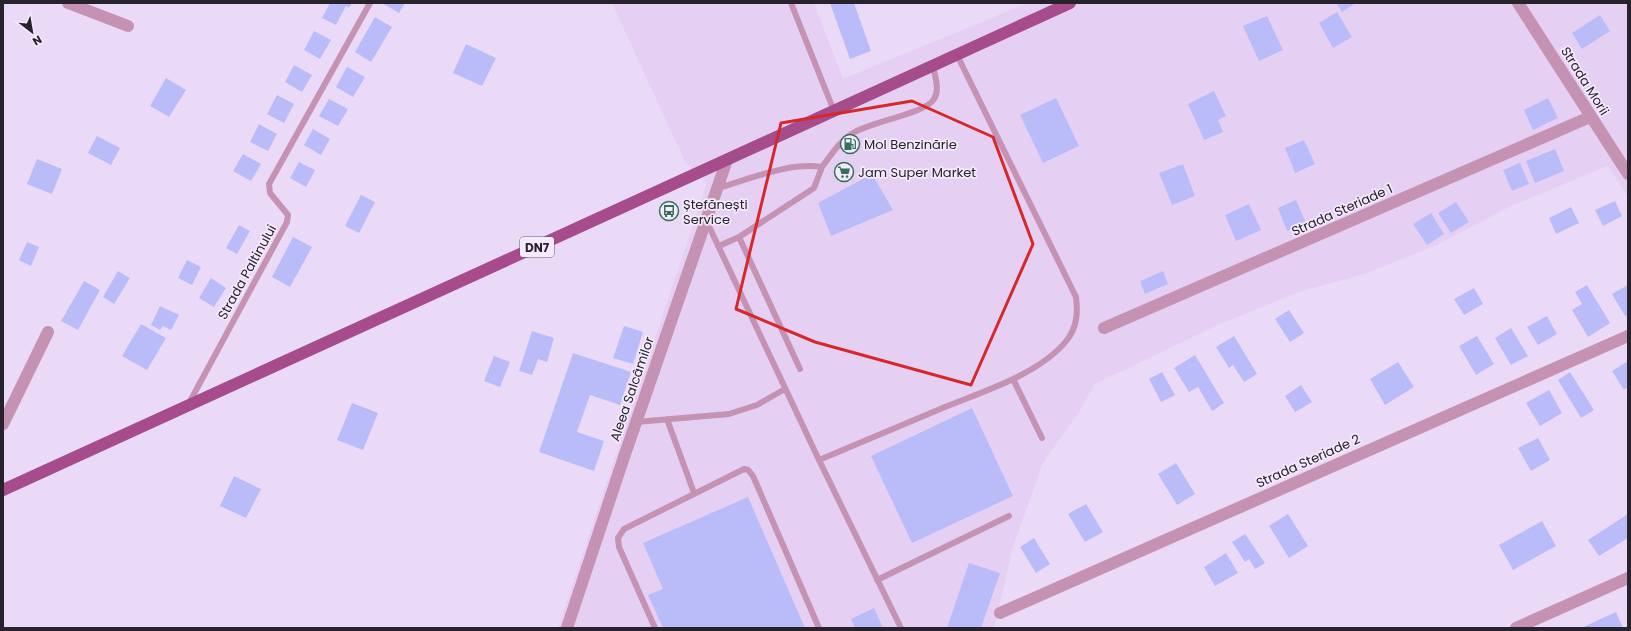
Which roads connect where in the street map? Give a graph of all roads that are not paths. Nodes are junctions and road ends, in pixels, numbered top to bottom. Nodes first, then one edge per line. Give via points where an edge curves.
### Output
1 (68, 3) edge
2 (370, 3) edge
3 (791, 3) edge
4 (1070, 3) edge
5 (1518, 3) edge
6 (128, 26) dead end
7 (957, 55) junction
8 (933, 66) junction
9 (834, 112) junction
10 (1590, 117) junction
11 (727, 160) junction
12 (822, 167) junction
13 (1628, 174) edge
14 (717, 188) junction
15 (706, 219) junction
16 (738, 237) junction
17 (718, 246) junction
18 (1104, 328) dead end
19 (48, 332) dead end
20 (1628, 336) edge
21 (800, 369) dead end
22 (1013, 379) junction
23 (785, 389) junction
24 (186, 407) junction
25 (667, 419) junction
26 (636, 422) junction
27 (3, 424) edge
28 (1042, 438) dead end
29 (819, 460) junction
30 (3, 490) edge
31 (694, 493) junction
32 (1009, 516) dead end
33 (1628, 578) edge
34 (877, 580) junction
35 (1000, 613) dead end
36 (567, 628) edge
37 (655, 628) edge
38 (819, 628) edge
39 (901, 628) edge
40 (1516, 628) edge

1 - 6 street
2 - 24 lane, Strada Paltinului via 269,184 270,193 288,215 287,222
3 - 9 lane
4 - 7 main road, DN7
5 - 10 street, Strada Morii
7 - 8 main road, DN7
7 - 22 lane via 1076,297 1078,312 1075,326 1067,340 1046,360
8 - 9 main road, DN7
8 - 12 lane via 937,89 934,100 921,110 853,133 836,148
9 - 11 main road, DN7
10 - 13 street, Strada Morii
10 - 18 street, Strada Steriade 1
11 - 14 street, Aleea Salcâmilor
11 - 24 main road, DN7
12 - 14 lane via 807,165 790,168
12 - 16 lane via 814,188
14 - 15 street, Aleea Salcâmilor
15 - 17 lane
15 - 26 street, Aleea Salcâmilor
16 - 17 lane
16 - 21 lane
17 - 23 lane
19 - 27 street
20 - 35 street, Strada Steriade 2
22 - 28 lane
22 - 29 lane
23 - 25 lane via 757,406 729,414
23 - 29 lane
24 - 30 main road, DN7
25 - 26 lane
25 - 31 lane
26 - 36 street, Aleea Salcâmilor
29 - 34 lane
31 - 37 lane via 624,529 618,538 619,547
31 - 38 lane via 744,468 748,470 753,476
32 - 34 lane
33 - 40 street
34 - 39 lane

